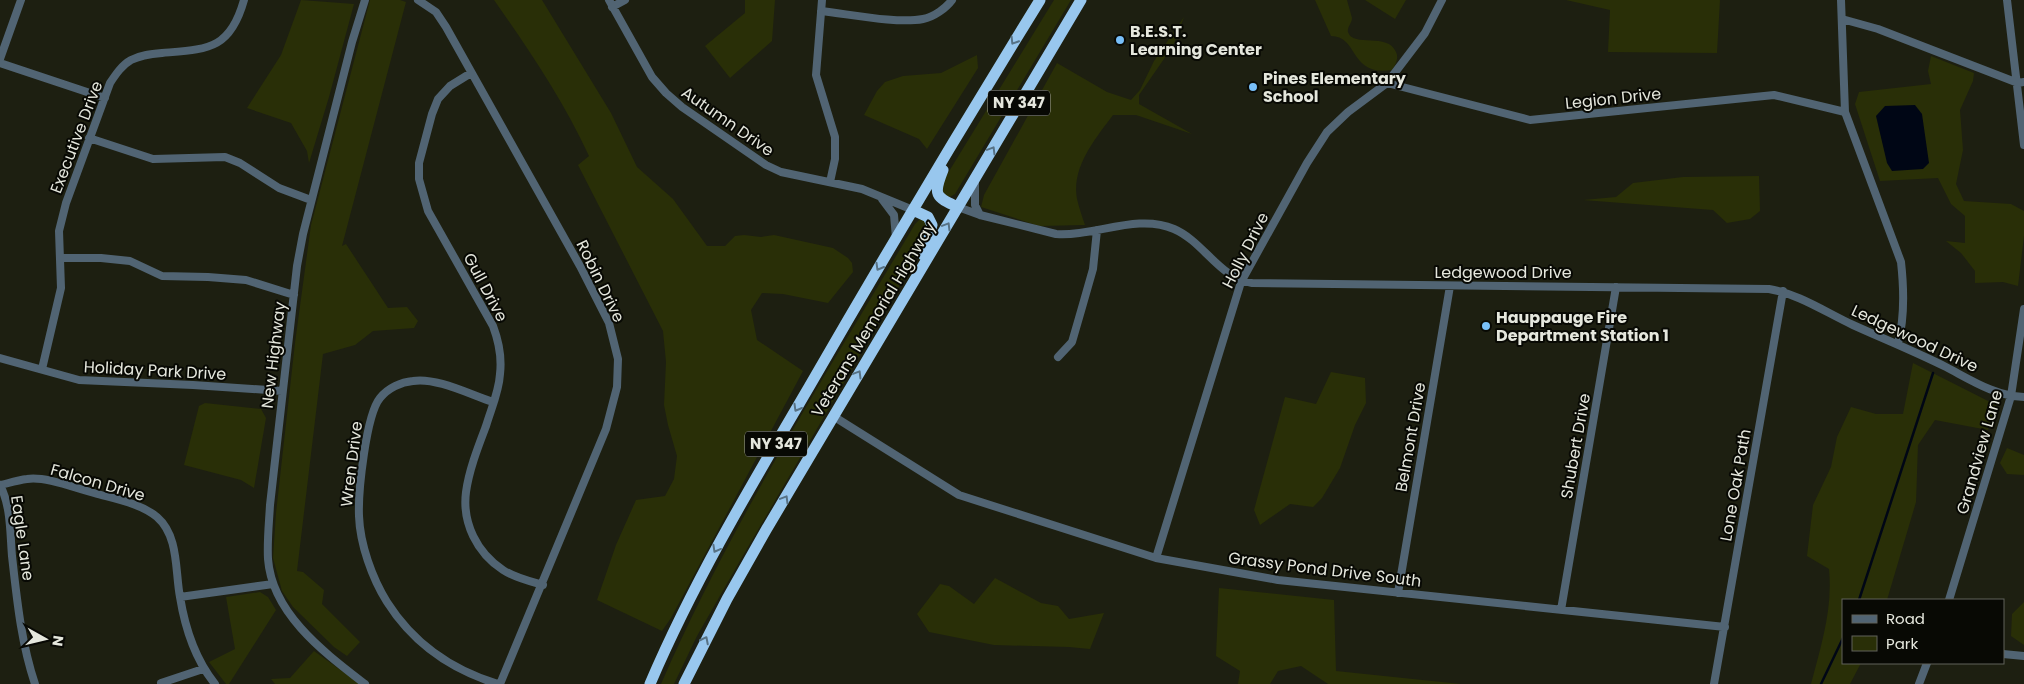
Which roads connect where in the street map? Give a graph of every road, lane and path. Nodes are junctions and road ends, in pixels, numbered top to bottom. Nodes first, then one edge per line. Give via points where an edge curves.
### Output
1 (21, 0) edge
2 (244, 0) edge
3 (365, 0) edge
4 (418, 0) edge
5 (625, 0) edge
6 (822, 0) edge
7 (952, 0) edge
8 (1040, 0) edge
9 (1081, 0) edge
10 (1442, 0) edge
11 (1842, 0) edge
12 (2008, 0) edge
13 (610, 4) edge
14 (821, 11) junction
15 (1842, 19) junction
16 (0, 59) edge
17 (0, 63) edge
18 (471, 73) junction
19 (1387, 82) junction
20 (2021, 83) edge
21 (105, 98) junction
22 (1845, 112) junction
23 (958, 133) junction
24 (89, 138) junction
25 (2024, 146) edge
26 (975, 178) junction
27 (830, 182) junction
28 (881, 198) junction
29 (311, 200) junction
30 (958, 207) junction
31 (913, 210) junction
32 (980, 215) junction
33 (1096, 230) junction
34 (896, 238) junction
35 (60, 258) junction
36 (918, 274) junction
37 (1241, 282) junction
38 (1450, 286) junction
39 (1616, 287) junction
40 (1783, 292) junction
41 (294, 295) junction
42 (2024, 309) edge
43 (1898, 343) junction
44 (1058, 357) dead end
45 (0, 358) edge
46 (42, 369) junction
47 (282, 391) junction
48 (2010, 396) junction
49 (2024, 397) edge
50 (494, 402) junction
51 (833, 416) junction
52 (0, 485) edge
53 (1156, 558) junction
54 (273, 584) junction
55 (543, 585) junction
56 (1398, 593) junction
57 (180, 597) junction
58 (1949, 599) edge
59 (1561, 610) junction
60 (1725, 627) junction
61 (2004, 654) edge
62 (2024, 656) edge
63 (1927, 664) edge
64 (203, 669) junction
65 (161, 683) edge
66 (35, 684) edge
67 (215, 684) edge
68 (365, 684) edge
69 (499, 684) edge
70 (650, 684) edge
71 (684, 684) edge
72 (1714, 684) edge
73 (1919, 684) edge

1 - 16 street
2 - 21 street, Executive Drive via 236,25 221,40 196,50 144,55 130,61 110,83
3 - 29 street, New Highway
4 - 18 street, Robin Drive via 436,12
5 - 13 street
6 - 14 street
7 - 14 street via 947,7 925,19 904,20
8 -> 23 highway, Veterans Memorial Highway / NY 347
26 -> 9 highway, Veterans Memorial Highway / NY 347
10 - 19 street, Holly Drive via 1425,33
11 - 15 street
12 - 20 street
13 - 27 street, Autumn Drive via 652,77 682,107 766,165 781,172
14 - 27 street via 816,75 835,137
15 - 20 street via 1909,40
15 - 22 street
17 - 21 street
18 - 50 street, Gull Drive via 450,86 438,100 419,163 419,179 428,211 498,342 500,376
18 - 55 street, Robin Drive via 580,266 609,323 618,359 617,387 606,429
19 - 22 street, Legion Drive via 1530,120 1774,95
19 - 37 street, Holly Drive via 1327,132
20 - 25 street
21 - 24 street, Executive Drive
22 - 43 street via 1901,262 1903,326
23 - 30 highway via 936,191 942,199
23 - 31 highway, Veterans Memorial Highway / NY 347
24 - 29 street via 154,159 225,156 279,188
24 - 35 street, Executive Drive via 59,231
26 - 30 highway, Veterans Memorial Highway / NY 347
26 - 32 street via 975,205
27 - 28 street, Autumn Drive via 862,189
28 - 31 street, Autumn Drive
28 - 34 street via 894,215
29 - 41 street, New Highway
30 - 32 street
36 -> 30 highway, Veterans Memorial Highway / NY 347
31 - 34 highway, Veterans Memorial Highway / NY 347
31 - 36 highway via 928,218 932,225
32 - 33 street via 1056,234
33 - 37 street via 1138,224 1174,229
33 - 44 street via 1093,270 1072,342
34 -> 70 highway, Veterans Memorial Highway / NY 347 via 714,552
35 - 41 street via 130,261 162,276 246,280
35 - 46 street, Executive Drive via 61,288
51 -> 36 highway, Veterans Memorial Highway / NY 347
37 - 38 street, Ledgewood Drive via 1267,285
37 - 53 street, Holly Drive
38 - 39 street, Ledgewood Drive
38 - 56 street, Belmont Drive
39 - 40 street, Ledgewood Drive via 1769,289
39 - 59 street, Shubert Drive
40 - 43 street, Ledgewood Drive
40 - 60 street, Lone Oak Path
41 - 47 street, New Highway
42 - 48 street, Grandview Lane
43 - 48 street, Ledgewood Drive via 1993,391
45 - 46 street, Holiday Park Drive
46 - 47 street, Holiday Park Drive via 79,380
47 - 54 street, New Highway via 270,505 268,560
48 - 49 street, Ledgewood Drive
48 - 58 street, Grandview Lane
50 - 55 street, Gull Drive via 466,490 468,522 473,537 493,562 516,577
50 - 69 street, Wren Drive via 425,380 390,389 380,397 372,411 366,440 359,516 369,564 386,602 414,636 450,664
51 - 53 street, Grassy Pond Drive South via 959,496
71 -> 51 highway, Veterans Memorial Highway / NY 347 via 740,576
52 - 57 street, Falcon Drive via 28,478 44,480 146,509 169,533
52 - 66 street, Eagle Lane via 8,507 21,630
53 - 56 street, Grassy Pond Drive South via 1278,580
54 - 57 street
54 - 68 street, New Highway via 298,624
55 - 69 street, Robin Drive
56 - 59 street, Grassy Pond Drive South
57 - 64 street, Falcon Drive via 191,641
59 - 60 street, Grassy Pond Drive South
60 - 72 street, Lone Oak Path
61 - 62 street
63 - 73 street
64 - 65 street
64 - 67 street, Falcon Drive

